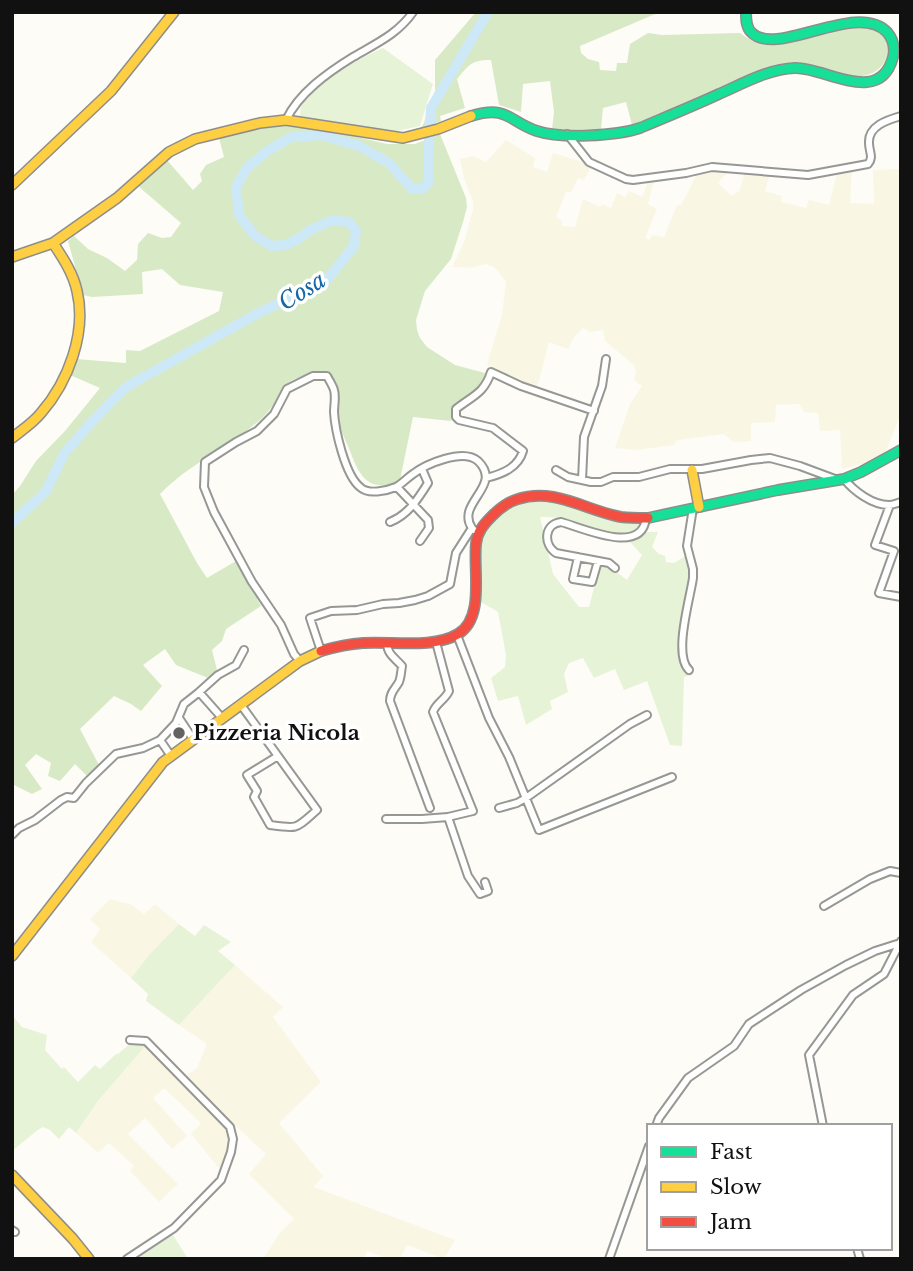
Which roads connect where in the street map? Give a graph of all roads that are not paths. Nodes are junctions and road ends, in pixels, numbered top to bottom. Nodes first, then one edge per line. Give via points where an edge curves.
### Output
1 (174, 12) edge
2 (413, 12) edge
3 (746, 12) edge
4 (901, 116) edge
5 (286, 120) junction
6 (567, 134) junction
7 (12, 185) edge
8 (53, 243) junction
9 (12, 257) edge
10 (606, 359) dead end
11 (594, 411) junction
12 (12, 438) edge
13 (901, 450) edge
14 (422, 469) junction
15 (556, 470) dead end
16 (692, 470) junction
17 (486, 478) junction
18 (841, 479) junction
19 (582, 480) junction
20 (397, 487) junction
21 (901, 502) edge
22 (414, 504) junction
23 (890, 505) junction
24 (696, 507) junction
25 (646, 518) junction
26 (390, 522) dead end
27 (476, 531) junction
28 (420, 541) dead end
29 (578, 558) junction
30 (598, 561) junction
31 (615, 568) dead end
32 (901, 597) edge
33 (457, 635) junction
34 (436, 642) junction
35 (387, 643) junction
36 (244, 650) dead end
37 (321, 651) junction
38 (300, 661) junction
39 (689, 670) dead end
40 (199, 692) junction
41 (241, 705) junction
42 (647, 715) dead end
43 (179, 718) junction
44 (222, 718) junction
45 (193, 739) junction
46 (159, 740) junction
47 (171, 756) junction
48 (278, 756) junction
49 (672, 777) dead end
50 (526, 798) junction
51 (430, 808) dead end
52 (499, 808) dead end
53 (448, 817) junction
54 (386, 819) dead end
55 (12, 835) edge
56 (901, 873) edge
57 (485, 881) dead end
58 (824, 906) dead end
59 (899, 942) edge
60 (12, 956) edge
61 (131, 1040) dead end
62 (657, 1124) edge
63 (823, 1124) edge
64 (647, 1152) edge
65 (12, 1175) edge
66 (89, 1259) edge
67 (127, 1259) edge
68 (609, 1259) edge

1 - 7 main road via 111,91
2 - 5 street via 396,31 326,76 295,104
3 - 6 main road via 748,27 765,39 849,18 872,19 891,36 893,57 882,75 865,83 791,68 633,130
4 - 6 street via 872,130 868,164 808,175 712,167 626,179 589,162
5 - 6 main road via 403,138 481,113 498,112 538,131
5 - 8 main road via 195,139 169,152 117,198
8 - 9 main road
8 - 12 main road via 66,259 80,300 79,334 57,390 40,414
10 - 11 street
11 - 17 street via 491,372 483,390 456,409 456,417 493,428 523,451 510,469
11 - 19 street via 584,438
13 - 18 main road
14 - 17 street via 467,456 477,460
14 - 20 street
14 - 22 street via 428,483
15 - 19 street
16 - 18 street via 770,458
16 - 19 street via 670,469 601,482
16 - 24 main road
17 - 27 street via 468,511
18 - 23 street via 853,490
18 - 24 main road
20 - 22 street
20 - 38 street via 369,491 354,480 338,435 334,390 327,376 313,376 287,389 274,414 257,430 205,461 204,487 214,512
21 - 23 street
22 - 26 street via 400,519
22 - 28 street via 429,524
23 - 32 street via 875,545 894,551 879,593
24 - 25 main road
24 - 39 street via 687,546 693,578 682,644 682,658
25 - 27 main road via 621,517 555,497 535,496 500,507
25 - 29 street via 637,536 627,538 561,522 552,525 547,535 551,549
27 - 33 main road via 473,614
27 - 37 street via 456,552 450,584 438,592 310,618
29 - 30 street
29 - 30 street via 573,579 592,582
30 - 31 street
33 - 34 main road
33 - 50 street
34 - 35 main road
34 - 53 street via 449,691 433,712 473,811
35 - 37 main road
35 - 51 street via 390,655 402,666 390,701
36 - 40 street via 236,665
37 - 38 main road
38 - 41 main road
40 - 43 street via 184,704
40 - 44 street
41 - 44 main road
41 - 48 street
42 - 50 street
43 - 45 street
43 - 46 street
44 - 45 main road
45 - 47 main road
46 - 47 street
46 - 55 street via 116,754 74,798 61,800
47 - 60 main road
48 - 48 street via 247,775 270,825 298,827 317,810
49 - 50 street via 539,830
50 - 52 street
53 - 54 street
53 - 57 street via 468,876 480,894 488,891
56 - 58 street via 890,870
59 - 62 street via 846,965 748,1024 734,1046 688,1078
59 - 63 street via 884,974 853,995 809,1055
61 - 67 street via 146,1041 230,1127 233,1139 221,1180 174,1228
64 - 68 street
65 - 66 main road

